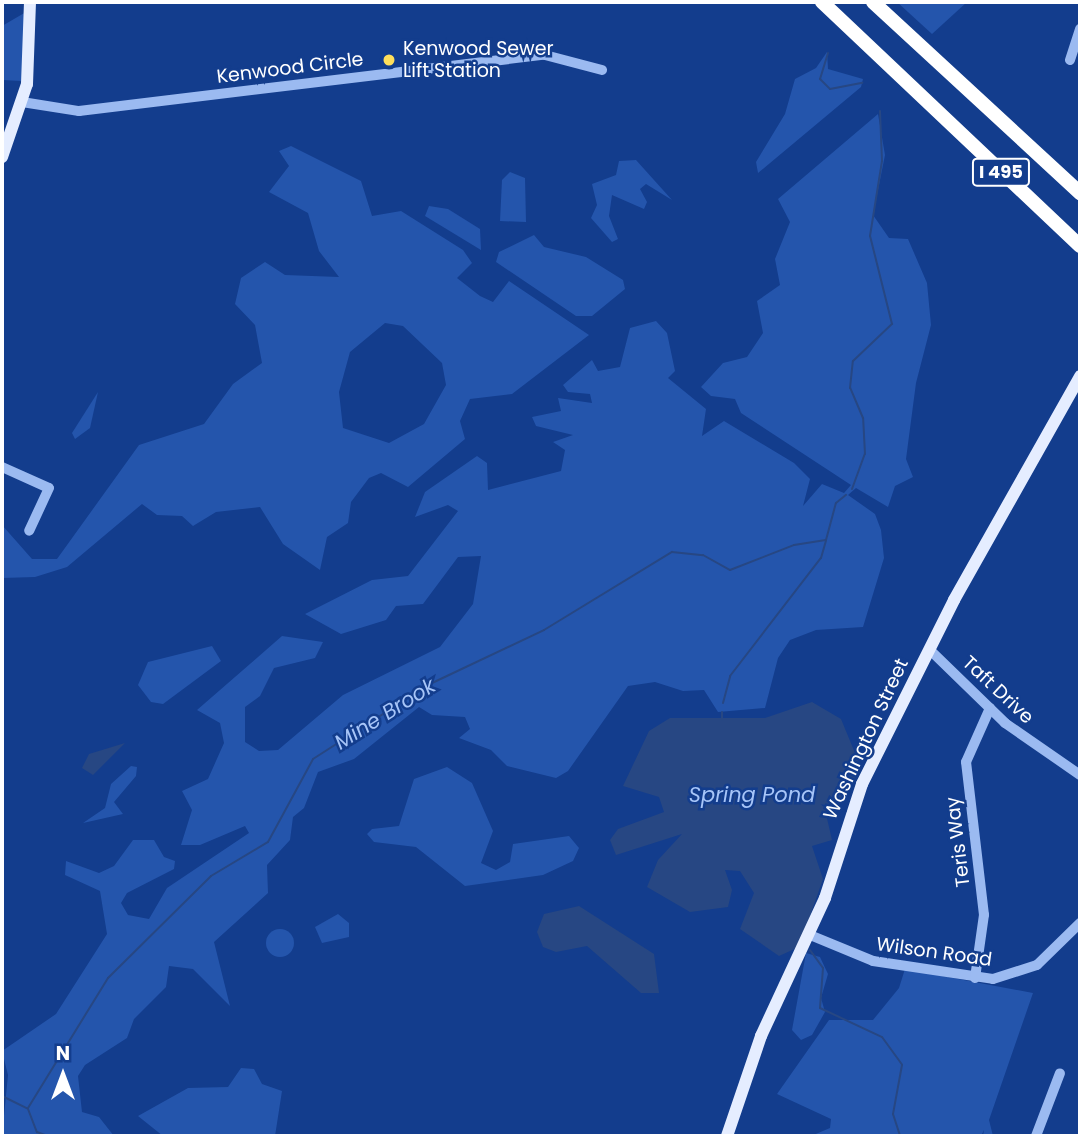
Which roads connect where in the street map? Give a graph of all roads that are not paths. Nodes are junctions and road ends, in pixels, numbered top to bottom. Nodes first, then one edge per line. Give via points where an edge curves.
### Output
1 (30, 2) edge
2 (822, 2) edge
3 (873, 2) edge
4 (1080, 29) edge
5 (1070, 60) dead end
6 (602, 70) dead end
7 (22, 102) junction
8 (2, 157) edge
9 (1080, 193) edge
10 (1080, 246) edge
11 (1080, 376) edge
12 (2, 467) edge
13 (29, 531) dead end
14 (930, 650) junction
15 (990, 708) junction
16 (1080, 775) edge
17 (1080, 923) edge
18 (810, 934) junction
19 (975, 978) junction
20 (1060, 1073) dead end
21 (727, 1136) edge
22 (1036, 1136) edge

1 - 7 main road via 32,51
2 - 10 highway, I 495
3 - 9 highway, I 495
4 - 5 street
6 - 7 street, Kenwood Circle via 551,55 79,111
7 - 8 main road
11 - 14 main road, Washington Street
12 - 13 street via 48,488
14 - 15 street, Taft Drive
14 - 18 main road, Washington Street via 857,794
15 - 16 street, Taft Drive
15 - 19 street, Teris Way via 966,762 984,915
17 - 19 street, Wilson Road via 1030,969
18 - 19 street, Wilson Road via 864,959
18 - 21 main road, Washington Street via 761,1036
20 - 22 street

